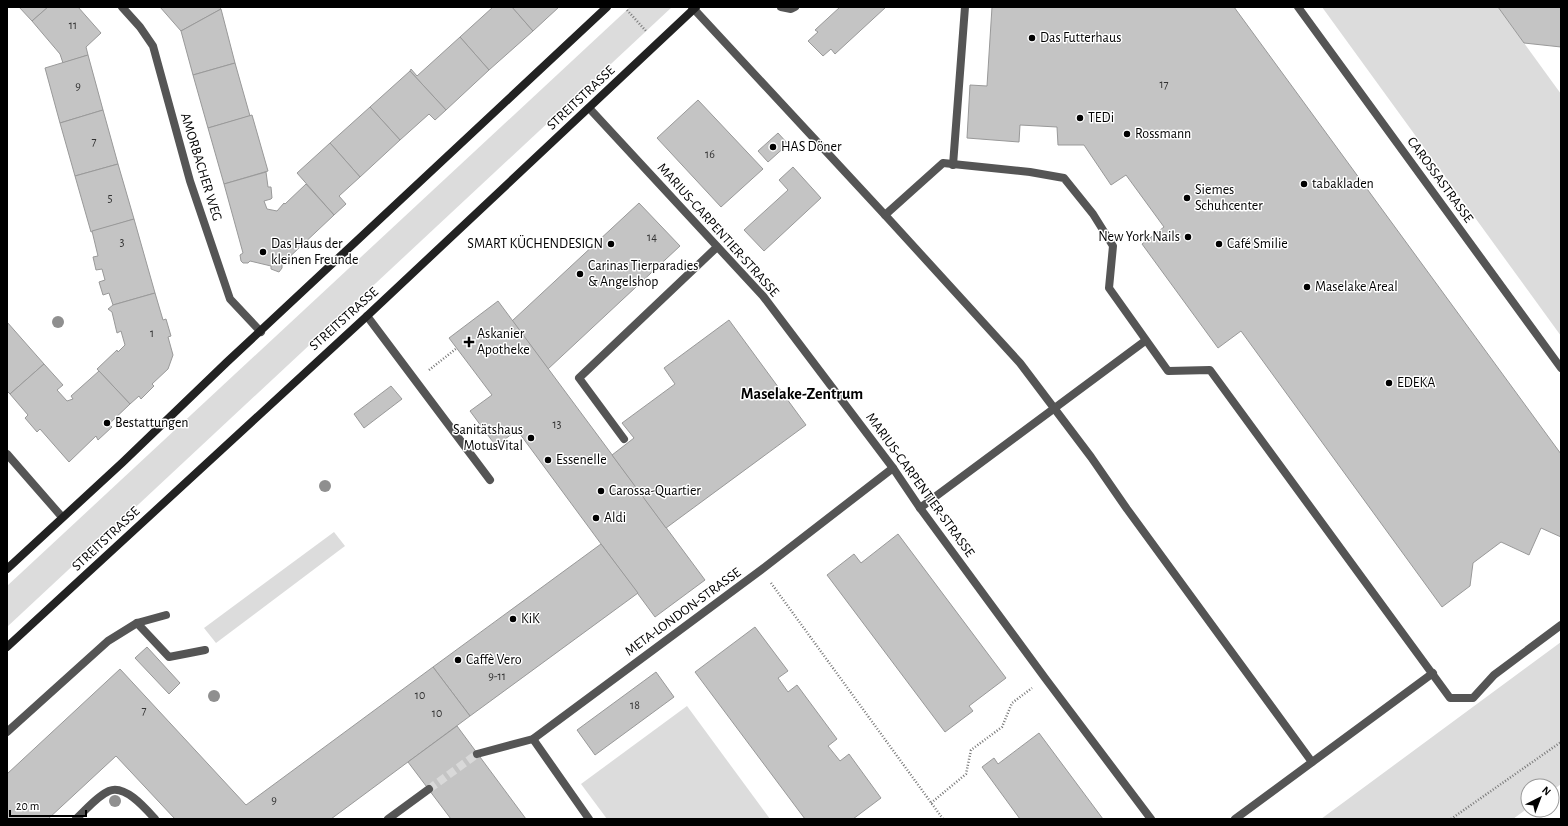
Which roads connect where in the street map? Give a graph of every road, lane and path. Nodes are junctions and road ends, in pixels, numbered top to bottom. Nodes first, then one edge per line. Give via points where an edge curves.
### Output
1 (122, 7) edge
2 (607, 7) edge
3 (781, 7) edge
4 (795, 7) edge
5 (965, 7) edge
6 (1298, 7) edge
7 (694, 8) edge
8 (627, 10) dead end
9 (646, 31) dead end
10 (589, 108) junction
11 (953, 164) junction
12 (885, 215) junction
13 (717, 247) junction
14 (367, 316) junction
15 (261, 332) junction
16 (1145, 341) junction
17 (457, 348) dead end
18 (436, 364) dead end
19 (1561, 368) edge
20 (1054, 409) junction
21 (624, 439) dead end
22 (7, 454) edge
23 (893, 468) junction
24 (490, 480) dead end
25 (920, 508) junction
26 (62, 517) junction
27 (7, 569) edge
28 (761, 570) junction
29 (166, 615) dead end
30 (137, 623) junction
31 (1561, 625) edge
32 (7, 648) edge
33 (205, 650) dead end
34 (1433, 673) junction
35 (1045, 678) junction
36 (7, 732) edge
37 (533, 739) junction
38 (1561, 742) edge
39 (477, 754) tunnel mouth
40 (1312, 762) junction
41 (429, 789) tunnel mouth
42 (931, 803) junction
43 (76, 819) edge
44 (155, 819) edge
45 (388, 819) edge
46 (589, 819) edge
47 (943, 819) edge
48 (1151, 819) edge
49 (1235, 819) edge
50 (1451, 819) edge

1 - 15 street, AMORBACHER WEG via 153,46 190,181 230,299
2 - 15 main road
3 - 4 street
5 - 11 street
6 - 19 street, CAROSSASTRASSE
7 - 10 main road, STREITSTRASSE
7 - 12 street
8 - 9 path
10 - 13 street, MARIUS-CARPENTIER-STRASSE
10 - 14 main road, STREITSTRASSE
11 - 12 street via 943,163
11 - 16 street via 1064,178 1094,214 1113,246 1109,288
12 - 20 street via 1020,363
13 - 21 street via 579,378
13 - 23 street, MARIUS-CARPENTIER-STRASSE via 763,296
14 - 24 street
14 - 32 main road, STREITSTRASSE
15 - 26 main road
16 - 20 street
16 - 34 street via 1168,371 1210,370
17 - 18 path
20 - 25 street
20 - 40 street
22 - 26 street
23 - 25 street, MARIUS-CARPENTIER-STRASSE
23 - 28 street, META-LONDON-STRASSE
25 - 35 street, MARIUS-CARPENTIER-STRASSE
26 - 27 main road
28 - 37 street, META-LONDON-STRASSE
28 - 42 path
29 - 30 street
30 - 33 street via 169,657
30 - 36 street via 108,641
31 - 34 street via 1494,675 1473,698 1450,698
34 - 40 street
35 - 42 path via 1012,703 1002,727 971,750 966,774
35 - 48 street, MARIUS-CARPENTIER-STRASSE
37 - 39 street, META-LONDON-STRASSE
37 - 46 street
38 - 50 path
40 - 49 street
41 - 45 street
42 - 47 path
43 - 44 street via 111,790 124,792 137,800

